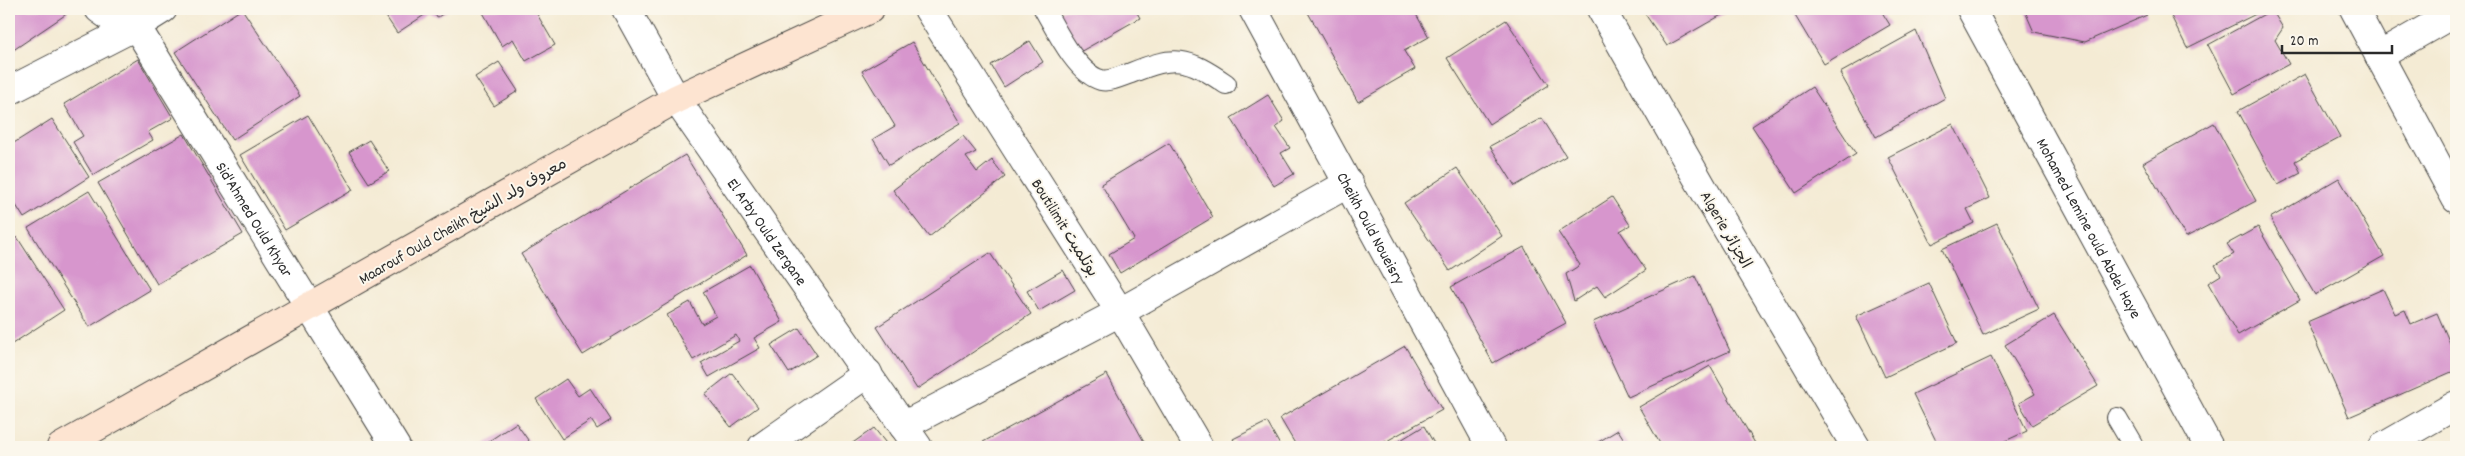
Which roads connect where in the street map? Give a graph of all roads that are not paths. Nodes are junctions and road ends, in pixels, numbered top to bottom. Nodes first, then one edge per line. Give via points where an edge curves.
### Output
1 (99, 9) edge
2 (163, 9) edge
3 (626, 9) edge
4 (870, 9) edge
5 (928, 9) edge
6 (1044, 9) edge
7 (1253, 9) edge
8 (1600, 9) edge
9 (1970, 9) edge
10 (2354, 9) edge
11 (2456, 12) edge
12 (136, 26) junction
13 (2379, 56) junction
14 (1226, 84) dead end
15 (9, 91) edge
16 (676, 99) junction
17 (1349, 183) junction
18 (2456, 199) edge
19 (308, 307) junction
20 (1120, 312) junction
21 (868, 373) junction
22 (2456, 404) edge
23 (2117, 418) dead end
24 (911, 436) edge
25 (61, 447) edge
26 (396, 447) edge
27 (762, 447) edge
28 (1199, 447) edge
29 (1491, 447) edge
30 (1856, 447) edge
31 (2134, 447) edge
32 (2209, 447) edge
33 (2382, 447) edge

1 - 12 street via 112,19
2 - 12 street
3 - 16 street, El Arby Ould Zergane
4 - 16 street, Maarouf Ould Cheikh معروف ولد الشيخ
5 - 20 street, Boutilimit بوتلميت
6 - 14 lane via 1079,65 1100,80 1176,60 1200,66
7 - 17 street, Cheikh Ould Noueisry
8 - 30 street, Algerie الجزائر
9 - 32 street, Mohamed Lemine ould Abdel Haye
10 - 13 street
11 - 13 street
12 - 15 street
12 - 19 street, Sid'Ahmed Ould Khyar
13 - 18 street
16 - 19 street, Maarouf Ould Cheikh معروف ولد الشيخ
16 - 21 street, El Arby Ould Zergane
17 - 20 street
17 - 29 street, Cheikh Ould Noueisry
19 - 25 street, Maarouf Ould Cheikh معروف ولد الشيخ
19 - 26 street, Sid'Ahmed Ould Khyar
20 - 24 street
20 - 28 street, Boutilimit بوتلميت
21 - 24 street, El Arby Ould Zergane
21 - 27 street
22 - 33 street
23 - 31 lane

